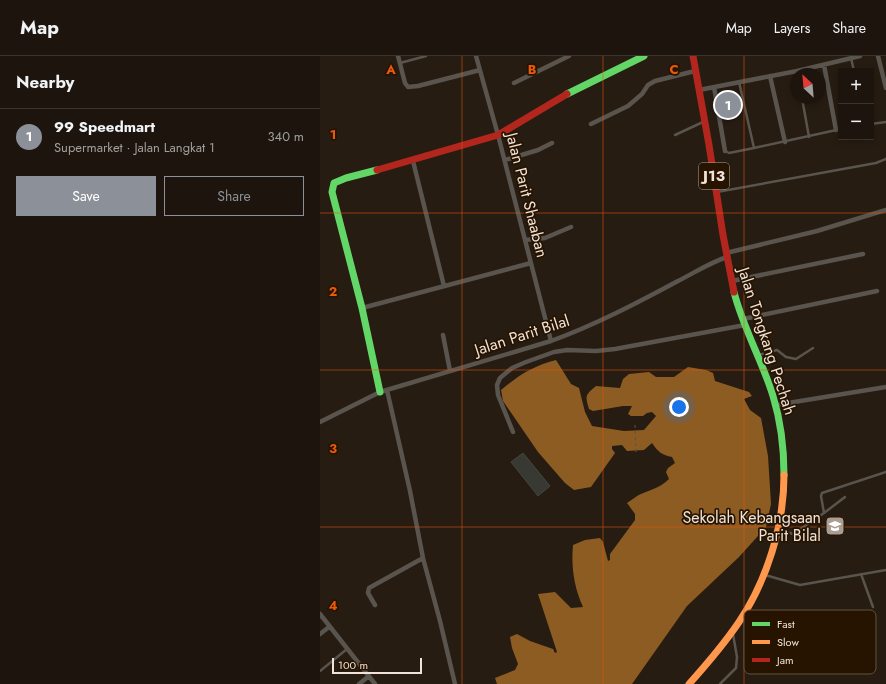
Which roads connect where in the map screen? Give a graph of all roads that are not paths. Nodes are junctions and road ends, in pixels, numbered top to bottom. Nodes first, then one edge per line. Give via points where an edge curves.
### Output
1 (398, 56) edge
2 (426, 56) edge
3 (476, 56) edge
4 (569, 56) edge
5 (644, 56) edge
6 (693, 56) edge
7 (860, 56) edge
8 (878, 56) edge
9 (851, 58) junction
10 (400, 63) junction
11 (824, 65) junction
12 (814, 68) edge
13 (853, 68) edge
14 (480, 70) junction
15 (695, 71) junction
16 (790, 74) edge
17 (770, 76) junction
18 (739, 82) junction
19 (514, 83) dead end
20 (713, 87) junction
21 (886, 88) edge
22 (703, 90) junction
23 (803, 104) edge
24 (705, 121) junction
25 (886, 122) edge
26 (591, 124) dead end
27 (874, 124) edge
28 (838, 126) edge
29 (838, 130) edge
30 (501, 134) junction
31 (675, 135) dead end
32 (809, 137) junction
33 (785, 142) junction
34 (552, 143) dead end
35 (754, 148) junction
36 (725, 151) joint
37 (886, 159) edge
38 (508, 160) junction
39 (413, 161) junction
40 (716, 192) junction
41 (886, 210) edge
42 (571, 227) dead end
43 (528, 240) junction
44 (863, 254) dead end
45 (726, 255) junction
46 (531, 263) junction
47 (732, 281) junction
48 (444, 286) junction
49 (877, 291) dead end
50 (362, 308) junction
51 (744, 322) junction
52 (443, 335) dead end
53 (551, 341) junction
54 (813, 348) dead end
55 (757, 355) junction
56 (450, 371) junction
57 (886, 387) edge
58 (383, 391) junction
59 (776, 405) junction
60 (320, 422) edge
61 (513, 432) dead end
62 (886, 472) edge
63 (845, 497) dead end
64 (824, 513) junction
65 (777, 529) junction
66 (423, 558) junction
67 (886, 570) edge
68 (763, 574) junction
69 (860, 574) junction
70 (374, 605) dead end
71 (873, 607) dead end
72 (745, 610) edge
73 (744, 612) edge
74 (320, 614) edge
75 (325, 630) edge
76 (732, 632) junction
77 (344, 651) junction
78 (320, 671) edge
79 (366, 678) junction
80 (359, 684) edge
81 (375, 684) edge
82 (455, 684) edge
83 (689, 684) edge
84 (720, 684) edge

1 - 10 street
2 - 10 lane
3 - 14 street, Jalan Parit Shaaban
4 - 19 street
5 - 30 main road via 547,105
6 - 15 main road, Jalan Tongkang Pechah / J13
7 - 9 street
8 - 21 street
9 - 11 street
9 - 13 lane
10 - 14 street via 406,85 412,87
11 - 12 street
11 - 28 street
14 - 30 street, Jalan Parit Shaaban
15 - 22 main road, Jalan Tongkang Pechah / J13
15 - 26 street via 655,81 628,106
16 - 17 street
17 - 18 street
17 - 33 street
18 - 20 street
18 - 35 lane
20 - 22 street
20 - 36 street
22 - 24 main road, Jalan Tongkang Pechah / J13
23 - 32 lane
24 - 31 lane
24 - 40 main road, Jalan Tongkang Pechah / J13
25 - 27 lane
29 - 32 lane
30 - 38 street, Jalan Parit Shaaban
30 - 39 main road
32 - 33 lane
33 - 35 lane
34 - 38 street
35 - 36 lane via 729,153
37 - 40 lane via 876,163
38 - 43 street, Jalan Parit Shaaban
39 - 48 street
39 - 50 main road via 339,180 332,187
40 - 45 main road, Jalan Tongkang Pechah / J13
41 - 45 street, Jalan Parit Bilal
42 - 43 street via 549,237
43 - 46 street, Jalan Parit Shaaban
44 - 47 street
45 - 47 main road, Jalan Tongkang Pechah / J13
45 - 53 street, Jalan Parit Bilal via 606,318
46 - 48 street
46 - 53 street, Jalan Parit Shaaban
47 - 51 main road, Jalan Tongkang Pechah / J13
48 - 50 street
49 - 51 street
50 - 58 main road
51 - 55 main road, Jalan Tongkang Pechah / J13
51 - 61 street via 615,349 554,352 512,368 500,378 497,385 498,395
52 - 56 street
53 - 56 street, Jalan Parit Bilal
54 - 55 lane via 796,359 786,357 777,350
55 - 59 main road, Jalan Tongkang Pechah / J13
56 - 58 street, Jalan Parit Bilal
57 - 59 street
58 - 60 street, Jalan Parit Bilal
58 - 66 street via 410,491
59 - 65 main road, Jalan Tongkang Pechah / J13 via 784,458 782,502
62 - 64 lane via 822,493
63 - 64 lane
64 - 65 lane via 793,534
65 - 68 main road, Jalan Tongkang Pechah / J13
66 - 70 street via 369,588 368,593
66 - 82 street
67 - 69 lane
68 - 69 lane via 800,584
68 - 72 main road, Jalan Tongkang Pechah / J13
69 - 71 lane
73 - 76 main road, Jalan Tongkang Pechah / J13
74 - 75 street
75 - 77 street
76 - 83 main road, Jalan Tongkang Pechah / J13
76 - 84 lane via 737,657 736,668
77 - 78 lane
77 - 79 street
79 - 80 street
79 - 81 street

